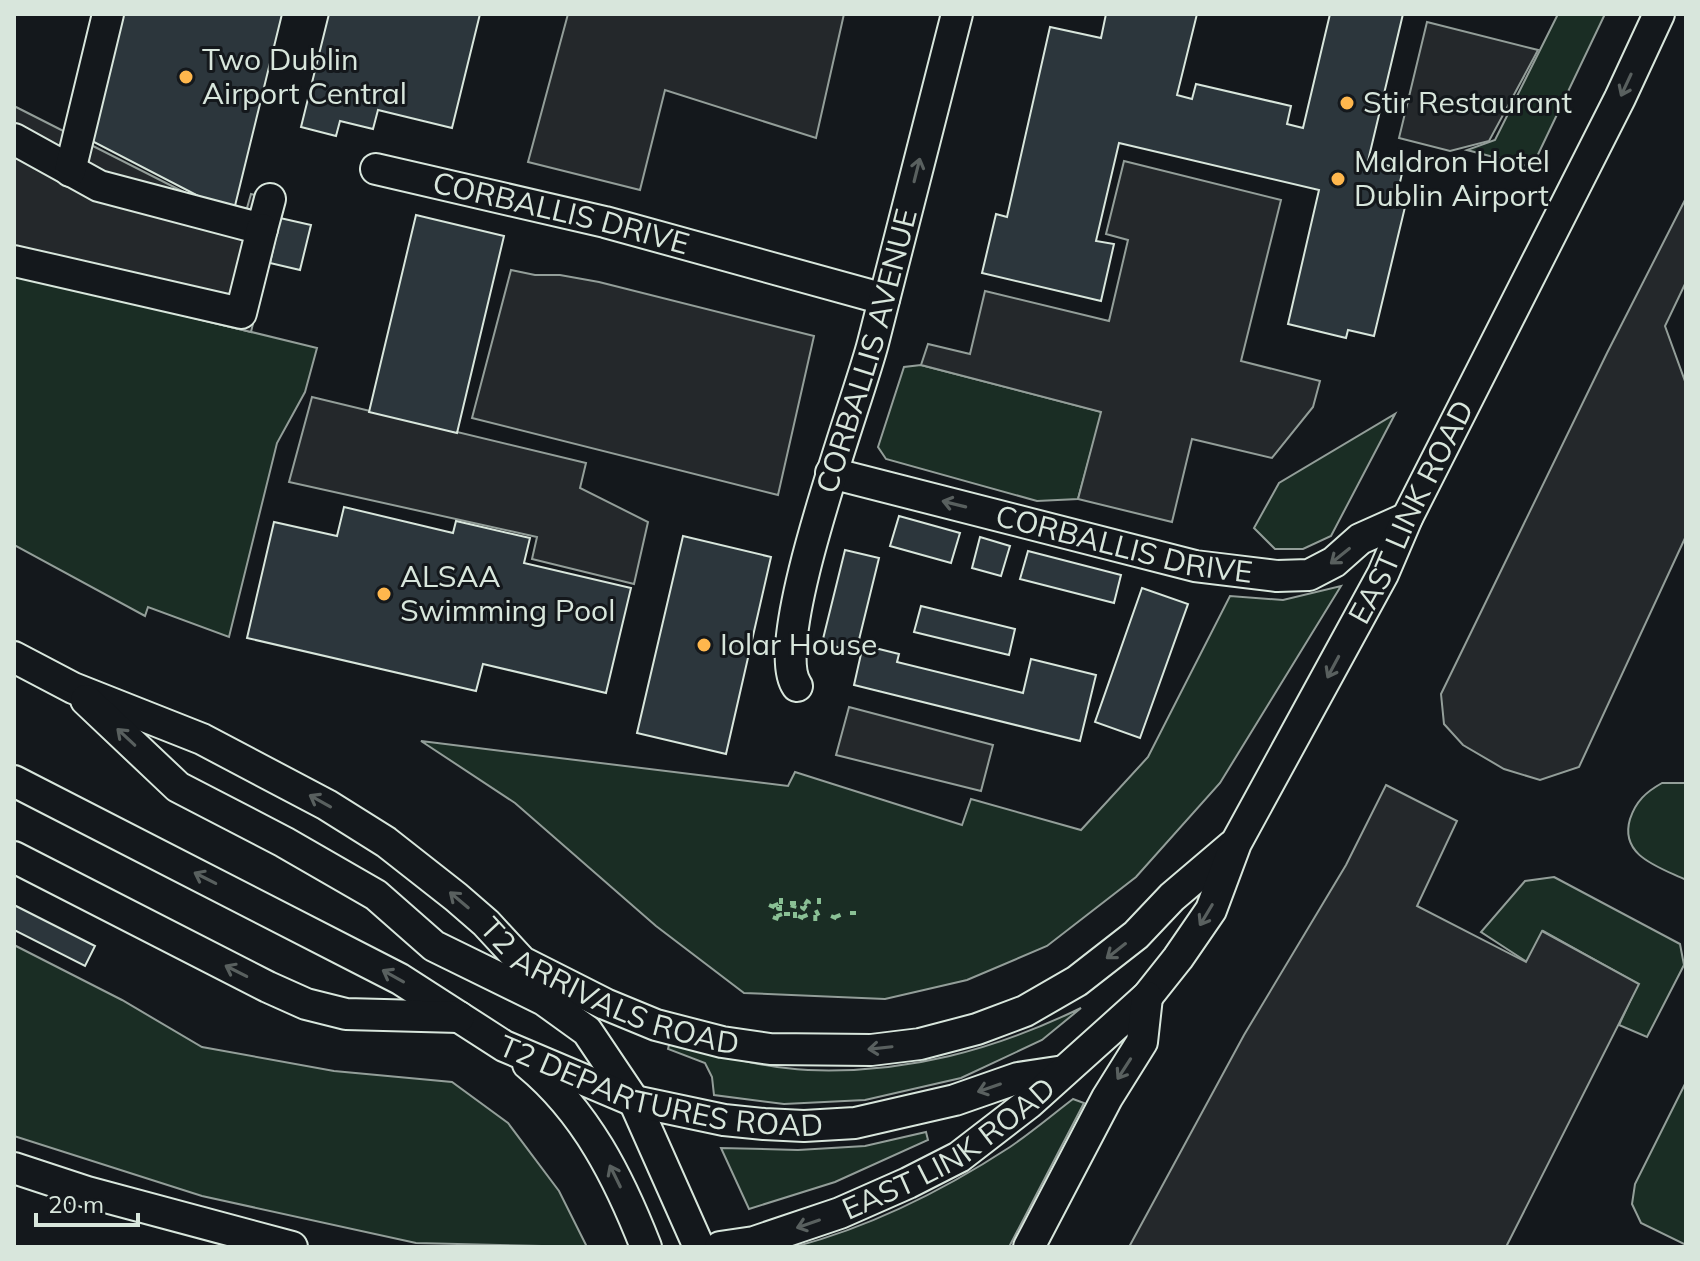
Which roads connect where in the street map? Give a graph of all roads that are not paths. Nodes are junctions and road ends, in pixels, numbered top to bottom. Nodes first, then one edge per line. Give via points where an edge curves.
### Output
1 (108, 14) edge
2 (957, 14) edge
3 (1659, 14) edge
4 (14, 139) edge
5 (376, 169) dead end
6 (70, 171) junction
7 (270, 199) dead end
8 (262, 229) junction
9 (14, 261) edge
10 (884, 299) junction
11 (831, 473) junction
12 (1407, 518) junction
13 (14, 657) edge
14 (797, 686) dead end
15 (73, 688) junction
16 (14, 781) edge
17 (1236, 843) junction
18 (14, 857) edge
19 (1147, 997) junction
20 (459, 1017) junction
21 (504, 1046) junction
22 (1064, 1070) junction
23 (634, 1101) junction
24 (14, 1168) edge
25 (292, 1247) edge
26 (646, 1247) edge
27 (699, 1247) edge
28 (720, 1247) edge
29 (1029, 1247) edge

1 - 6 street
10 -> 2 street, CORBALLIS AVENUE
3 -> 12 street, EAST LINK ROAD
4 - 6 street
5 - 10 street, CORBALLIS DRIVE via 605,222
6 - 8 street via 99,186
7 - 8 street
8 - 9 street via 241,313
10 - 11 street, CORBALLIS AVENUE
12 -> 11 street, CORBALLIS DRIVE via 1360,539 1309,575 1277,576 1195,566
11 - 14 street, CORBALLIS AVENUE via 798,609 791,654 791,678
12 -> 17 street, EAST LINK ROAD via 1376,587
13 - 15 street, T2 ARRIVALS ROAD
17 -> 15 street, T2 ARRIVALS ROAD via 1136,935 1077,981 1025,1011 920,1044 871,1050 770,1049 656,1025 522,962 456,897 386,842 327,805 202,739
23 -> 15 street, T2 ARRIVALS ROAD via 587,1031 544,1000 434,946 376,895 178,787
20 -> 16 street via 388,973
17 -> 19 street, EAST LINK ROAD via 1211,910
20 -> 18 street via 346,1014 306,1004
19 - 22 street, EAST LINK ROAD
19 -> 29 street, EAST LINK ROAD via 1142,1042
20 - 21 street
21 - 23 street, T2 DEPARTURES ROAD
26 -> 21 street, T2 DEPARTURES ROAD via 612,1169 582,1121 544,1078
22 -> 23 street, T2 DEPARTURES ROAD via 855,1123 804,1126 724,1120
22 -> 28 street, EAST LINK ROAD via 959,1157 921,1177 840,1213 754,1242
23 - 27 street
24 - 25 street

